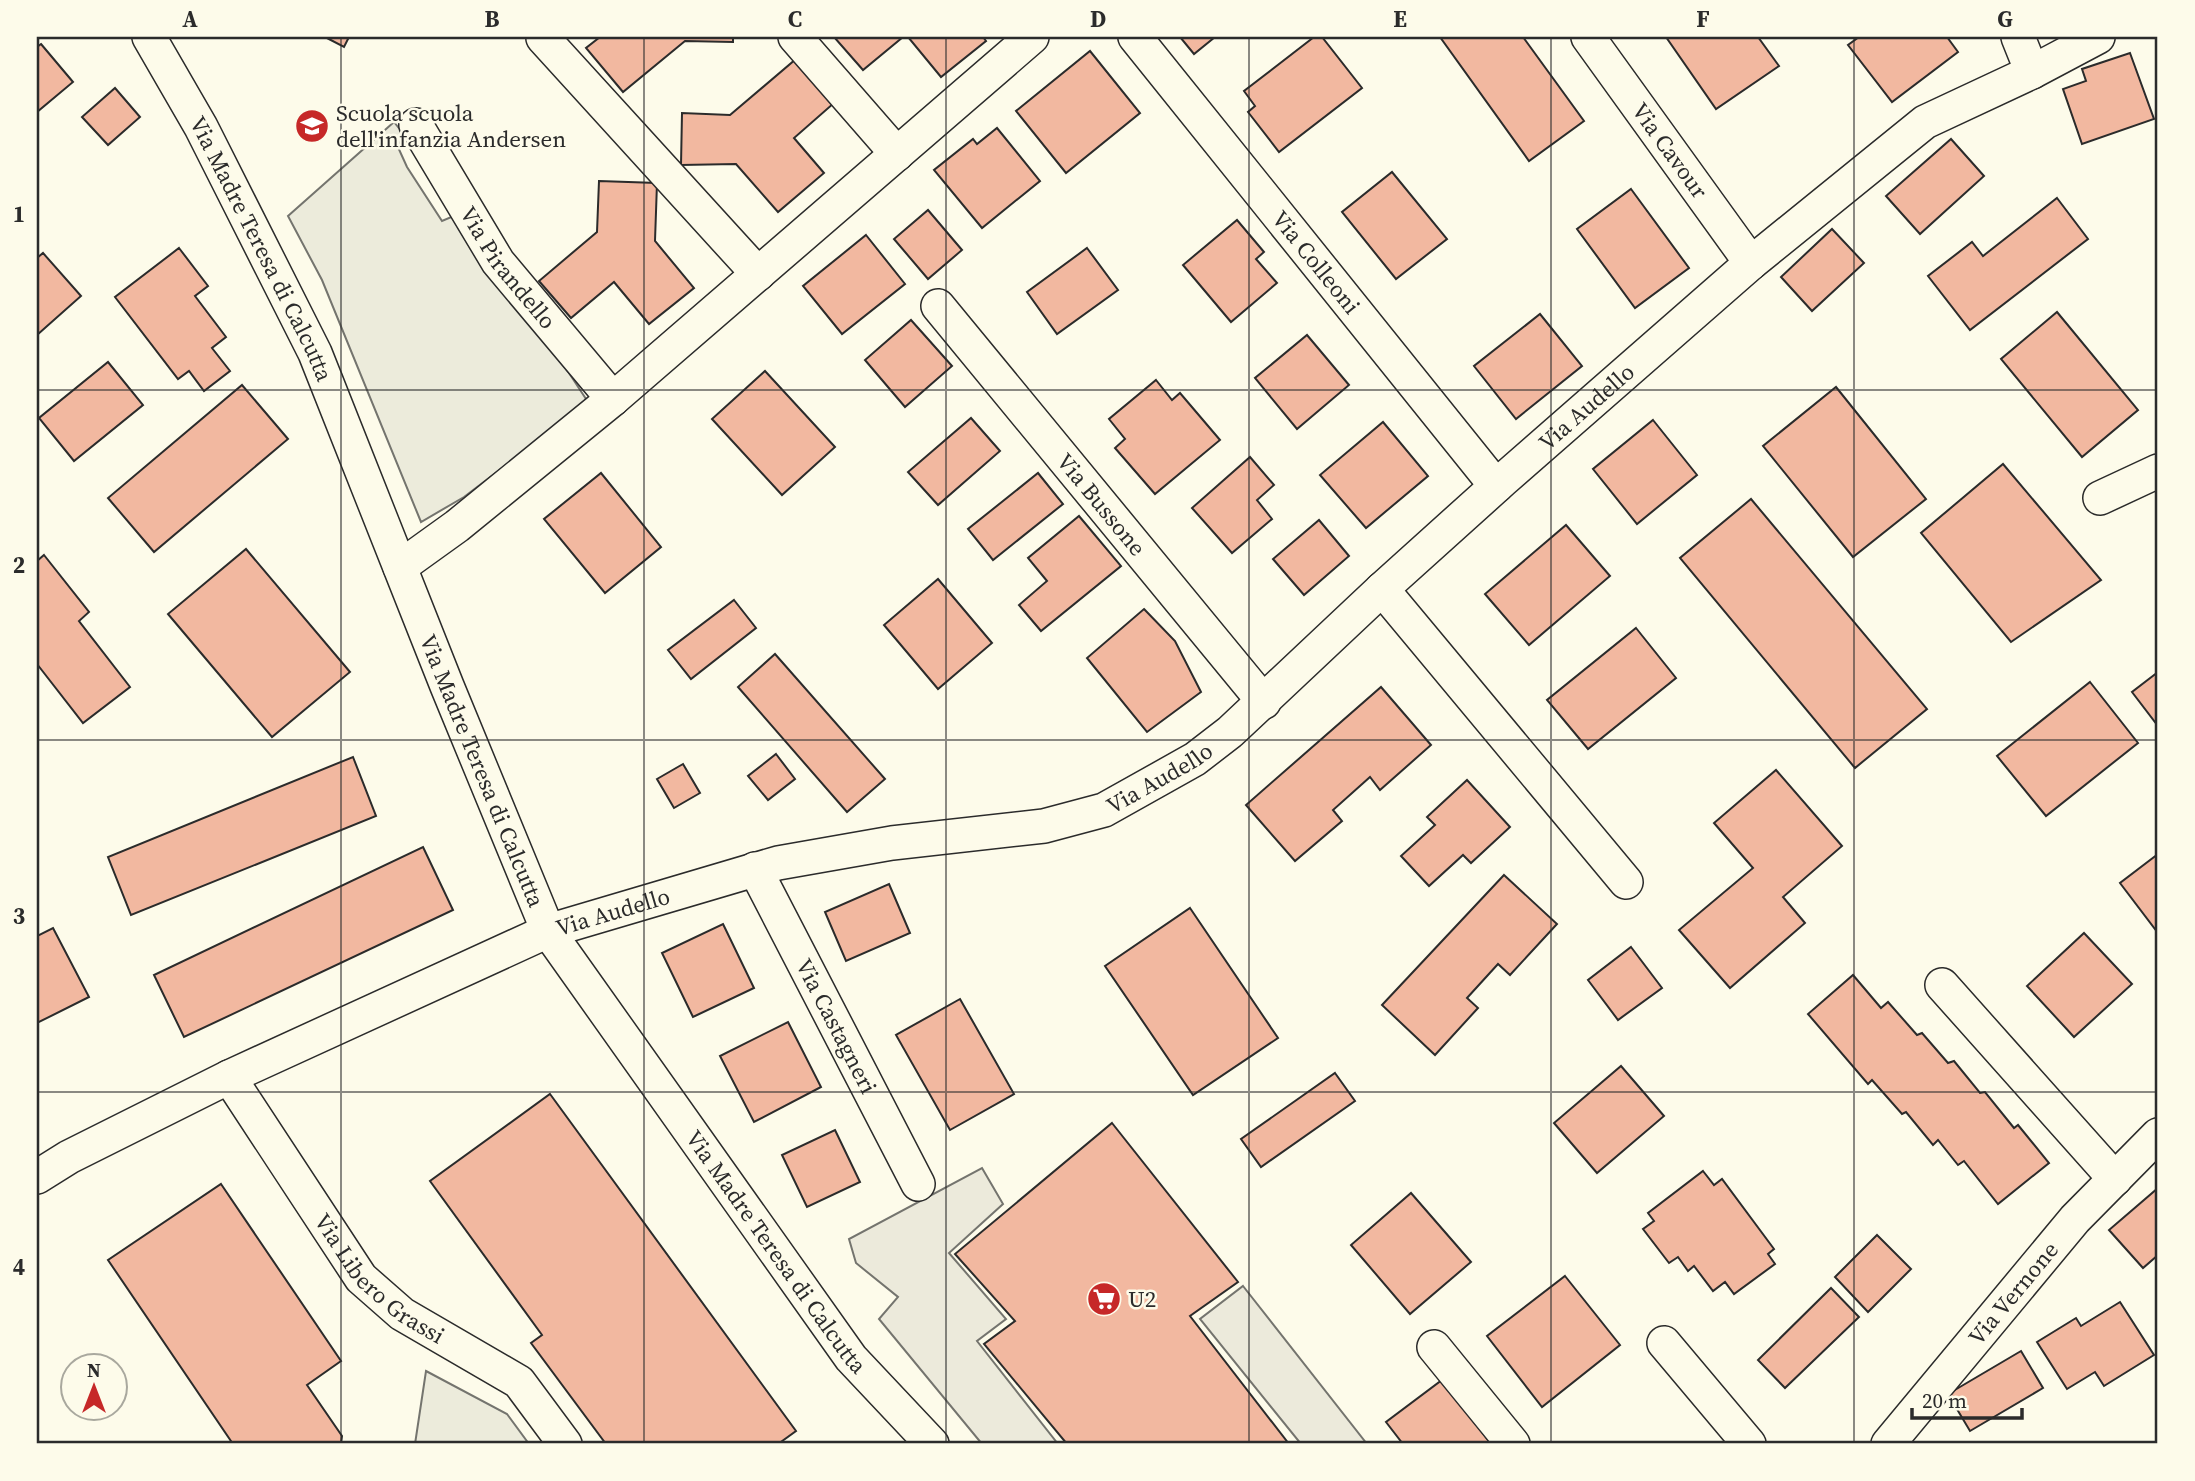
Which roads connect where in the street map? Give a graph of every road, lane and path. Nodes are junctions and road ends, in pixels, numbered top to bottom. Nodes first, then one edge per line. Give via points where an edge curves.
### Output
1 (149, 37) edge
2 (795, 37) edge
3 (1032, 37) edge
4 (1135, 37) edge
5 (1588, 37) edge
6 (2018, 37) edge
7 (2098, 37) edge
8 (543, 38) edge
9 (2032, 72) junction
10 (416, 125) dead end
11 (897, 155) junction
12 (1751, 264) junction
13 (758, 274) junction
14 (938, 306) dead end
15 (613, 399) junction
16 (2158, 471) edge
17 (1496, 486) junction
18 (2100, 498) dead end
19 (400, 567) junction
20 (1382, 589) junction
21 (1264, 702) junction
22 (755, 869) junction
23 (1626, 882) dead end
24 (548, 931) junction
25 (1942, 985) dead end
26 (229, 1077) junction
27 (2158, 1135) edge
28 (37, 1177) edge
29 (2115, 1179) junction
30 (918, 1184) dead end
31 (1664, 1343) dead end
32 (1434, 1348) dead end
33 (927, 1442) edge
34 (565, 1444) edge
35 (1513, 1444) edge
36 (1749, 1444) edge
37 (1888, 1444) edge

1 - 19 street, Via Madre Teresa di Calcutta via 201,127 315,353
2 - 11 street
3 - 11 street
4 - 17 street, Via Colleoni
5 - 12 street, Via Cavour
6 - 9 street
7 - 9 street, Via Audello
8 - 13 street
9 - 12 street, Via Audello via 1925,122
10 - 15 street, Via Pirandello via 498,262
11 - 13 street
12 - 17 street, Via Audello
13 - 15 street
14 - 21 street, Via Bussone
15 - 19 street
16 - 18 street
17 - 20 street, Via Audello
19 - 24 street, Via Madre Teresa di Calcutta
20 - 21 street, Via Audello
20 - 23 street
21 - 22 street, Via Audello via 1195,759 1104,810 1044,825 892,843
22 - 24 street, Via Audello
22 - 30 street, Via Castagneri
24 - 26 street, Via Audello
24 - 33 street, Via Madre Teresa di Calcutta via 851,1358
25 - 29 street
26 - 28 street, Via Audello
26 - 34 street, Via Libero Grassi via 361,1278 402,1314 519,1381
27 - 29 street, Via Vernone
29 - 37 street, Via Vernone via 2075,1219
31 - 36 street
32 - 35 street

